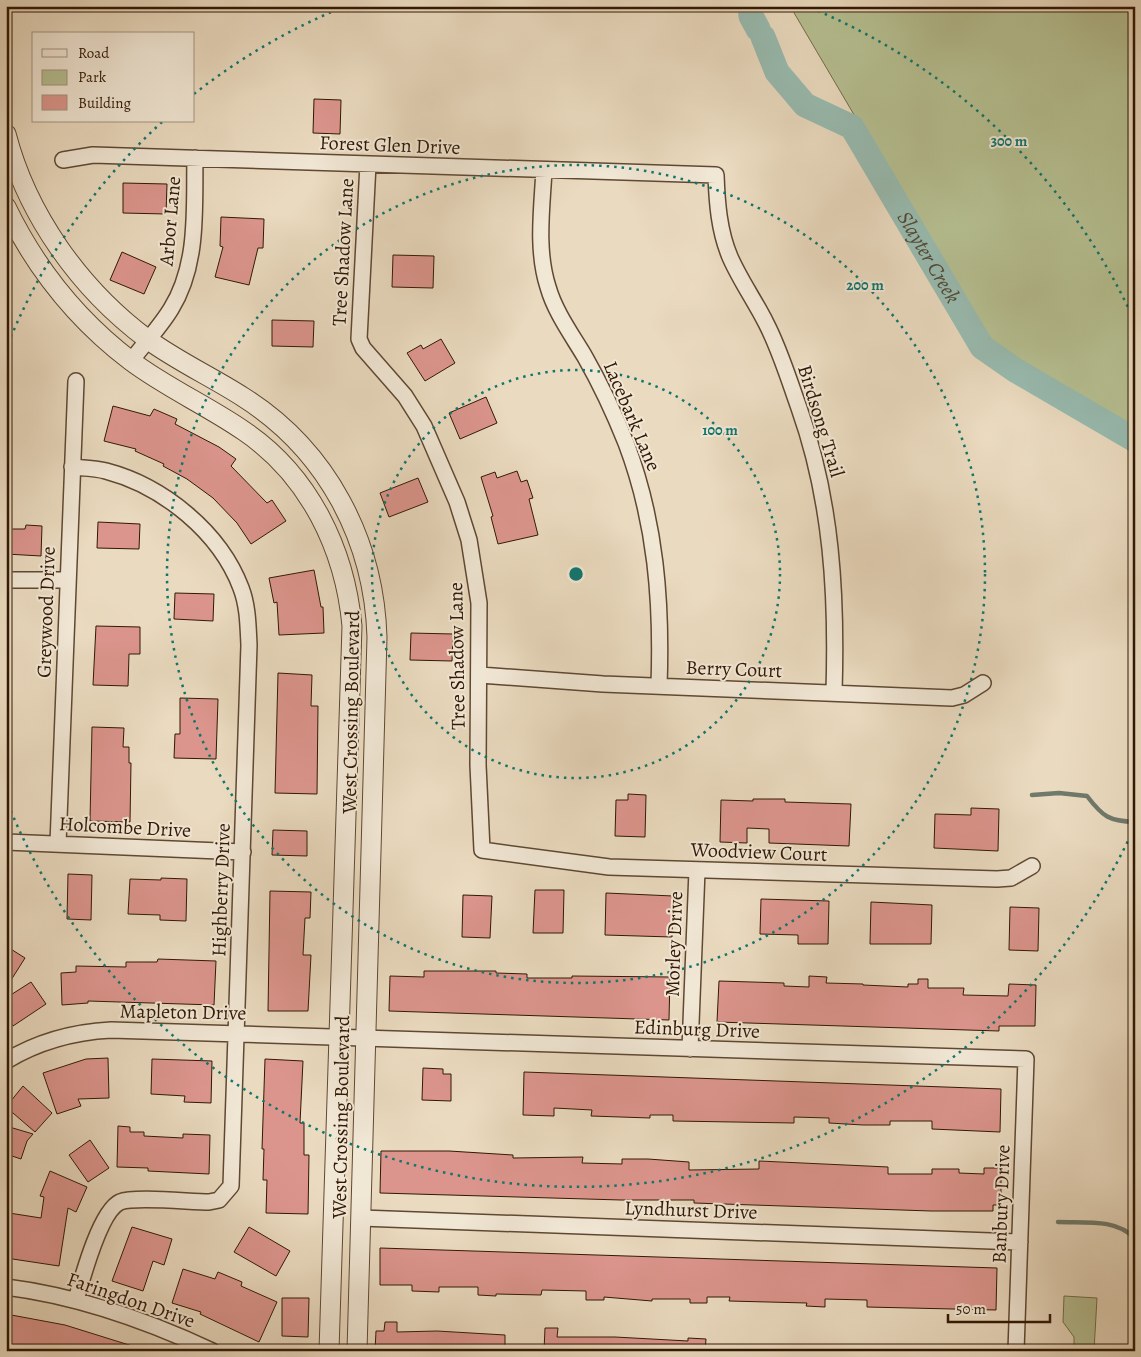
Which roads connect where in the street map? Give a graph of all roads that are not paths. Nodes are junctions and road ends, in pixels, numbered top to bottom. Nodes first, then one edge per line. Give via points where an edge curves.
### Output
1 (6, 134) edge
2 (195, 158) junction
3 (63, 160) dead end
4 (368, 164) junction
5 (544, 170) junction
6 (716, 175) joint
7 (6, 207) edge
8 (148, 340) junction
9 (131, 361) junction
10 (76, 381) dead end
11 (72, 467) junction
12 (6, 580) edge
13 (67, 580) junction
14 (480, 675) junction
15 (983, 683) dead end
16 (659, 686) junction
17 (834, 692) junction
18 (6, 842) edge
19 (58, 844) junction
20 (482, 850) joint
21 (242, 852) junction
22 (1032, 866) dead end
23 (697, 870) junction
24 (237, 1033) junction
25 (341, 1037) junction
26 (366, 1038) junction
27 (690, 1049) junction
28 (1026, 1060) joint
29 (6, 1061) edge
30 (361, 1218) junction
31 (1020, 1242) junction
32 (6, 1287) edge
33 (76, 1300) junction
34 (212, 1351) edge
35 (329, 1351) edge
36 (357, 1351) edge
37 (1016, 1351) edge

1 - 8 street, West Crossing Boulevard via 27,191 47,230 98,295
2 - 3 street, Forest Glen Drive via 93,155
2 - 4 street, Forest Glen Drive
2 - 8 street, Arbor Lane via 194,223 184,282 171,309
4 - 5 street, Forest Glen Drive
4 - 14 street, Tree Shadow Lane via 359,340 416,412 457,502 476,579
5 - 6 street, Forest Glen Drive
5 - 16 street, Lacebark Lane via 541,239 548,288 608,401 634,466 648,516 659,596
6 - 17 street, Birdsong Trail via 721,226 729,255 774,340 800,409 815,462 834,577
7 - 9 street, West Crossing Boulevard via 37,263 64,298
8 - 9 street, Arbor Lane
8 - 26 street, West Crossing Boulevard via 244,398 301,444 324,472 357,533 370,574 377,637
9 - 25 street, West Crossing Boulevard via 246,432 272,454 294,477 321,517 341,562 347,582 352,626
10 - 11 street, Greywood Drive
11 - 13 street, Greywood Drive
11 - 21 street, Highberry Drive via 105,471 131,480 178,508 224,554 242,589 249,645
12 - 13 street
13 - 19 street, Greywood Drive
14 - 16 street, Berry Court
14 - 20 street, Tree Shadow Lane via 478,765
15 - 17 street, Berry Court via 964,695 952,698
16 - 17 street, Berry Court
18 - 19 street, Holcombe Drive
19 - 21 street, Holcombe Drive
20 - 23 street, Woodview Court via 586,865
21 - 24 street, Highberry Drive
22 - 23 street, Woodview Court via 1004,879
23 - 27 street, Morley Drive
24 - 25 street, Mapleton Drive
24 - 29 street, Mapleton Drive via 111,1030 74,1033
24 - 33 street, Highberry Drive via 232,1173 227,1193 219,1200 209,1202 136,1200 113,1207 95,1241
25 - 26 street, Mapleton Drive
25 - 35 street, West Crossing Boulevard
26 - 27 street, Edinburg Drive
26 - 30 street, West Crossing Boulevard
27 - 28 street, Edinburg Drive
28 - 31 street, Banbury Drive
30 - 31 street, Lyndhurst Drive
30 - 36 street, West Crossing Boulevard
31 - 37 street, Banbury Drive
32 - 33 street, Faringdon Drive
33 - 34 street, Faringdon Drive via 177,1334

